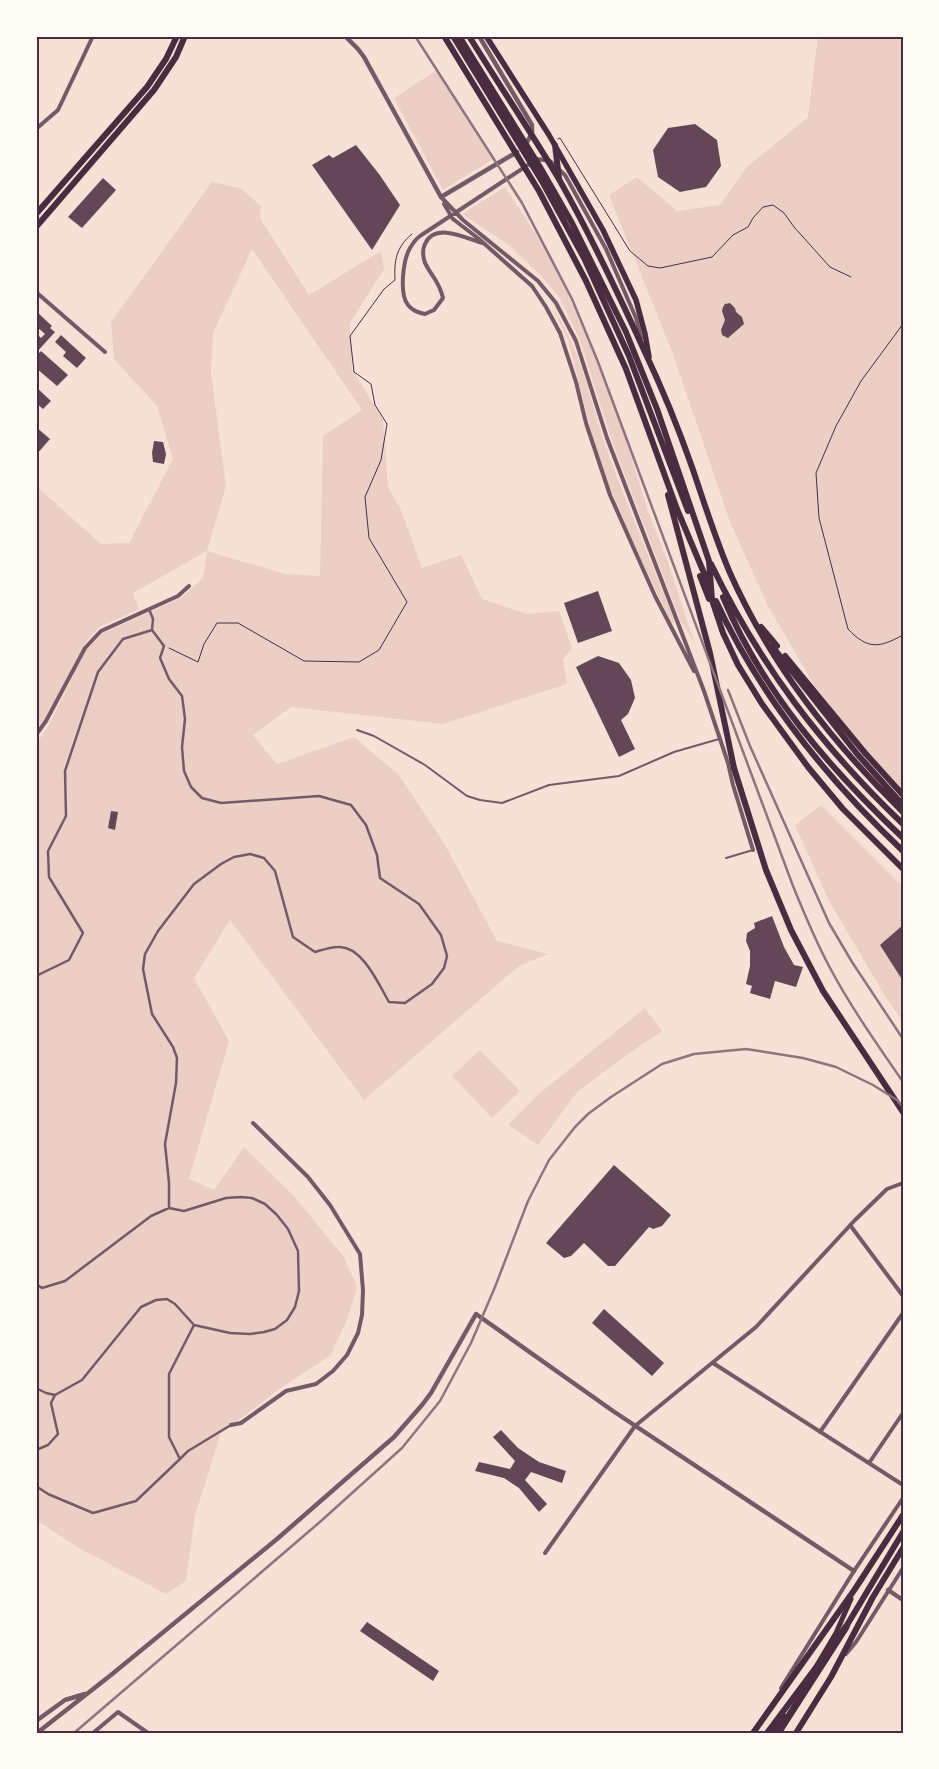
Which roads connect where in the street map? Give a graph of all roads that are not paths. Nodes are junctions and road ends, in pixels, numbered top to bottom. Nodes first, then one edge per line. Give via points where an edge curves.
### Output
1 (93, 36) edge
2 (177, 36) edge
3 (185, 36) edge
4 (345, 36) edge
5 (444, 36) edge
6 (449, 36) edge
7 (453, 36) edge
8 (459, 36) edge
9 (469, 36) edge
10 (479, 36) edge
11 (486, 36) edge
12 (36, 129) edge
13 (555, 145) junction
14 (560, 182) junction
15 (441, 197) junction
16 (36, 214) edge
17 (36, 228) edge
18 (485, 244) junction
19 (36, 292) edge
20 (644, 350) junction
21 (105, 352) dead end
22 (650, 362) junction
23 (654, 445) junction
24 (691, 509) junction
25 (680, 512) junction
26 (709, 561) junction
27 (189, 586) dead end
28 (150, 610) junction
29 (750, 612) junction
30 (152, 630) junction
31 (723, 633) junction
32 (704, 691) junction
33 (357, 730) dead end
34 (36, 735) edge
35 (719, 739) junction
36 (903, 795) edge
37 (903, 805) edge
38 (903, 812) edge
39 (903, 824) edge
40 (903, 838) edge
41 (753, 850) joint
42 (903, 852) edge
43 (726, 858) dead end
44 (903, 869) edge
45 (36, 976) edge
46 (903, 1112) edge
47 (253, 1122) dead end
48 (903, 1184) edge
49 (169, 1208) junction
50 (850, 1225) junction
51 (36, 1284) edge
52 (903, 1296) edge
53 (903, 1312) edge
54 (194, 1325) junction
55 (713, 1363) junction
56 (36, 1388) edge
57 (56, 1395) junction
58 (903, 1413) edge
59 (231, 1425) joint
60 (635, 1426) junction
61 (820, 1432) junction
62 (36, 1450) edge
63 (180, 1459) junction
64 (869, 1463) junction
65 (903, 1485) edge
66 (36, 1486) edge
67 (903, 1498) edge
68 (903, 1516) edge
69 (903, 1532) edge
70 (903, 1548) edge
71 (545, 1553) dead end
72 (903, 1568) edge
73 (854, 1570) junction
74 (855, 1589) junction
75 (888, 1590) junction
76 (903, 1600) edge
77 (846, 1627) junction
78 (841, 1658) junction
79 (89, 1693) junction
80 (36, 1721) edge
81 (754, 1731) edge
82 (37, 1733) edge
83 (93, 1733) edge
84 (148, 1733) edge
85 (767, 1733) edge
86 (772, 1733) edge
87 (778, 1733) edge
88 (796, 1733) edge

1 - 12 street via 58,110
2 - 16 highway via 147,87
3 - 17 highway via 154,90
4 - 15 street via 364,57
5 - 23 highway via 524,165 570,248 617,348
6 - 25 highway via 540,186 590,284 645,407
7 - 39 highway via 543,183 584,258 629,356 695,529 742,624 810,724 858,780
8 - 24 highway via 552,188 594,266 647,384
9 - 14 highway
10 - 15 street via 530,121 532,133 521,149
11 - 13 main road
13 - 14 highway
13 - 22 main road via 604,230 636,300
14 - 20 highway via 608,272
15 - 18 street via 453,218
15 - 32 street via 463,220 538,282 556,303 576,341 607,438
18 - 20 street via 451,233 436,233 429,237 423,252 425,262 440,286 443,298 434,310 425,314 408,305 404,297 403,268 414,241 520,169 537,159 550,161 565,175 606,249 636,318
18 - 32 street via 532,286 560,333 610,495 655,596
19 - 21 street
20 - 22 highway
22 - 29 highway via 721,550
23 - 42 highway via 718,606 761,682 833,778
23 - 46 highway via 710,653 734,768 766,870 823,991
24 - 25 highway
24 - 26 highway
25 - 31 highway via 697,568
26 - 31 highway via 710,590
26 - 40 highway via 741,638 782,703 830,762
27 - 28 street via 178,596
28 - 30 street
28 - 34 street via 101,632 85,648
29 - 36 highway
29 - 37 highway via 767,640
29 - 38 highway via 805,702
30 - 45 street via 123,639 98,672 65,771 66,816 48,851 49,877 83,933 69,960
30 - 49 street via 164,646 160,658 169,679 182,696 184,771 191,787 202,798 221,803 319,796 351,805 366,825 377,856 380,878 419,904 441,935 447,956 444,968 432,984 405,1003 389,1002 358,953 340,946 315,952 293,937 274,871 264,858 250,854 234,857 194,884 158,932 146,954 143,969 152,1014 177,1058 165,1144
31 - 44 highway via 748,682 799,756 843,809
32 - 35 street
33 - 35 lane via 425,765 467,796 502,803 549,785 618,776 674,752
35 - 41 street
41 - 43 lane
47 - 59 street via 308,1177 330,1205 360,1254 364,1290 358,1333 348,1355 333,1371 316,1384 286,1391 241,1423
48 - 50 street via 888,1189
49 - 51 street via 151,1216 65,1282 42,1288
49 - 54 street via 184,1211 226,1198 252,1198 277,1215 298,1251 299,1291 295,1307 275,1329 250,1334
50 - 52 street
50 - 55 street via 756,1326
53 - 61 street
54 - 57 street via 167,1299 141,1307 82,1380
54 - 63 street via 168,1374 169,1437
55 - 60 street
55 - 61 street
56 - 57 street
57 - 62 street via 51,1403 58,1434
58 - 64 street
59 - 63 street
60 - 71 street
60 - 73 street
60 - 79 street via 476,1314 431,1393 394,1437 277,1539
61 - 64 street
63 - 66 street via 136,1501 94,1513
64 - 65 street
67 - 73 street
68 - 74 highway
69 - 77 highway
70 - 78 highway
72 - 75 street
73 - 81 street
74 - 81 highway
74 - 86 main road via 836,1633
75 - 76 street
75 - 78 street via 856,1642
77 - 85 highway
77 - 87 highway
78 - 88 highway
79 - 80 street via 65,1700
79 - 82 street
83 - 84 street via 118,1712

